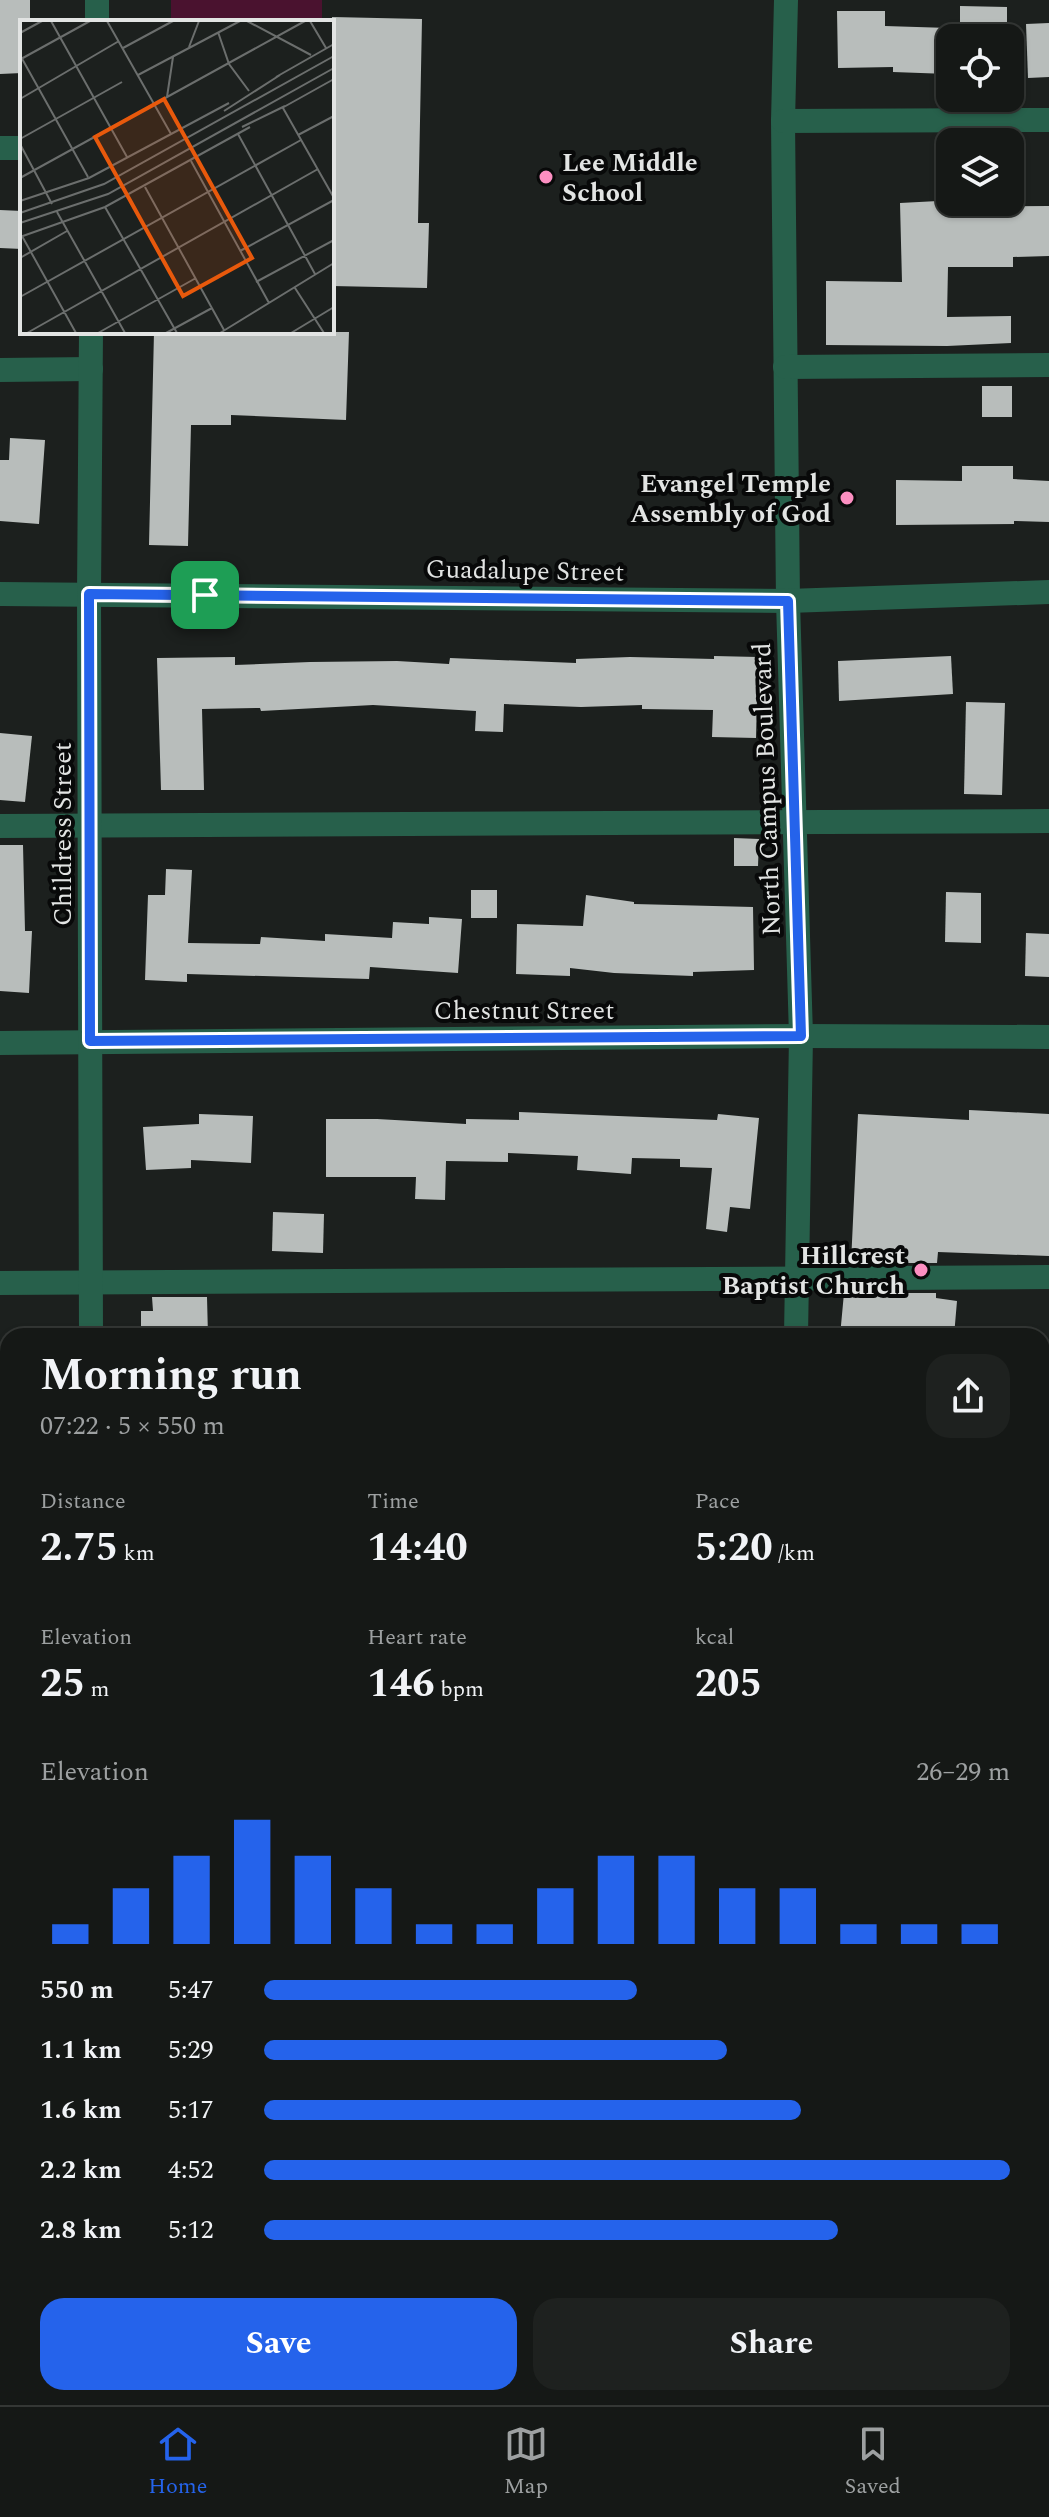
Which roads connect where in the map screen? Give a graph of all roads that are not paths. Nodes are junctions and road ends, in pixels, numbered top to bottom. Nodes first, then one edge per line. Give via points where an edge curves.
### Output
1 (786, 0) edge
2 (1049, 120) edge
3 (783, 121) junction
4 (91, 334) edge
5 (1049, 365) edge
6 (785, 367) junction
7 (91, 369) junction
8 (0, 370) edge
9 (1049, 592) edge
10 (0, 594) edge
11 (89, 594) junction
12 (788, 601) junction
13 (1049, 821) edge
14 (795, 823) junction
15 (0, 826) edge
16 (90, 826) junction
17 (801, 1036) junction
18 (1049, 1037) edge
19 (90, 1041) junction
20 (0, 1043) edge
21 (1049, 1277) edge
22 (797, 1279) junction
23 (0, 1283) edge
24 (91, 1283) junction
25 (91, 1328) edge
26 (796, 1328) edge

1 - 3 street, North Campus Boulevard
2 - 3 street
3 - 6 street, North Campus Boulevard
4 - 7 street, Childress Street
5 - 6 street
6 - 12 street, North Campus Boulevard
7 - 8 street
7 - 11 street, Childress Street
9 - 12 street, Guadalupe Street
10 - 11 street, Guadalupe Street
11 - 12 street, Guadalupe Street
11 - 16 street, Childress Street
12 - 14 street, North Campus Boulevard
13 - 14 street
14 - 16 street
14 - 17 street, North Campus Boulevard
15 - 16 street
16 - 19 street, Childress Street
17 - 18 street, Chestnut Street
17 - 19 street, Chestnut Street
17 - 22 street, North Campus Boulevard
19 - 20 street, Chestnut Street
19 - 24 street, Childress Street
21 - 22 street
22 - 24 street
22 - 26 street, North Campus Boulevard
23 - 24 street
24 - 25 street, Childress Street

